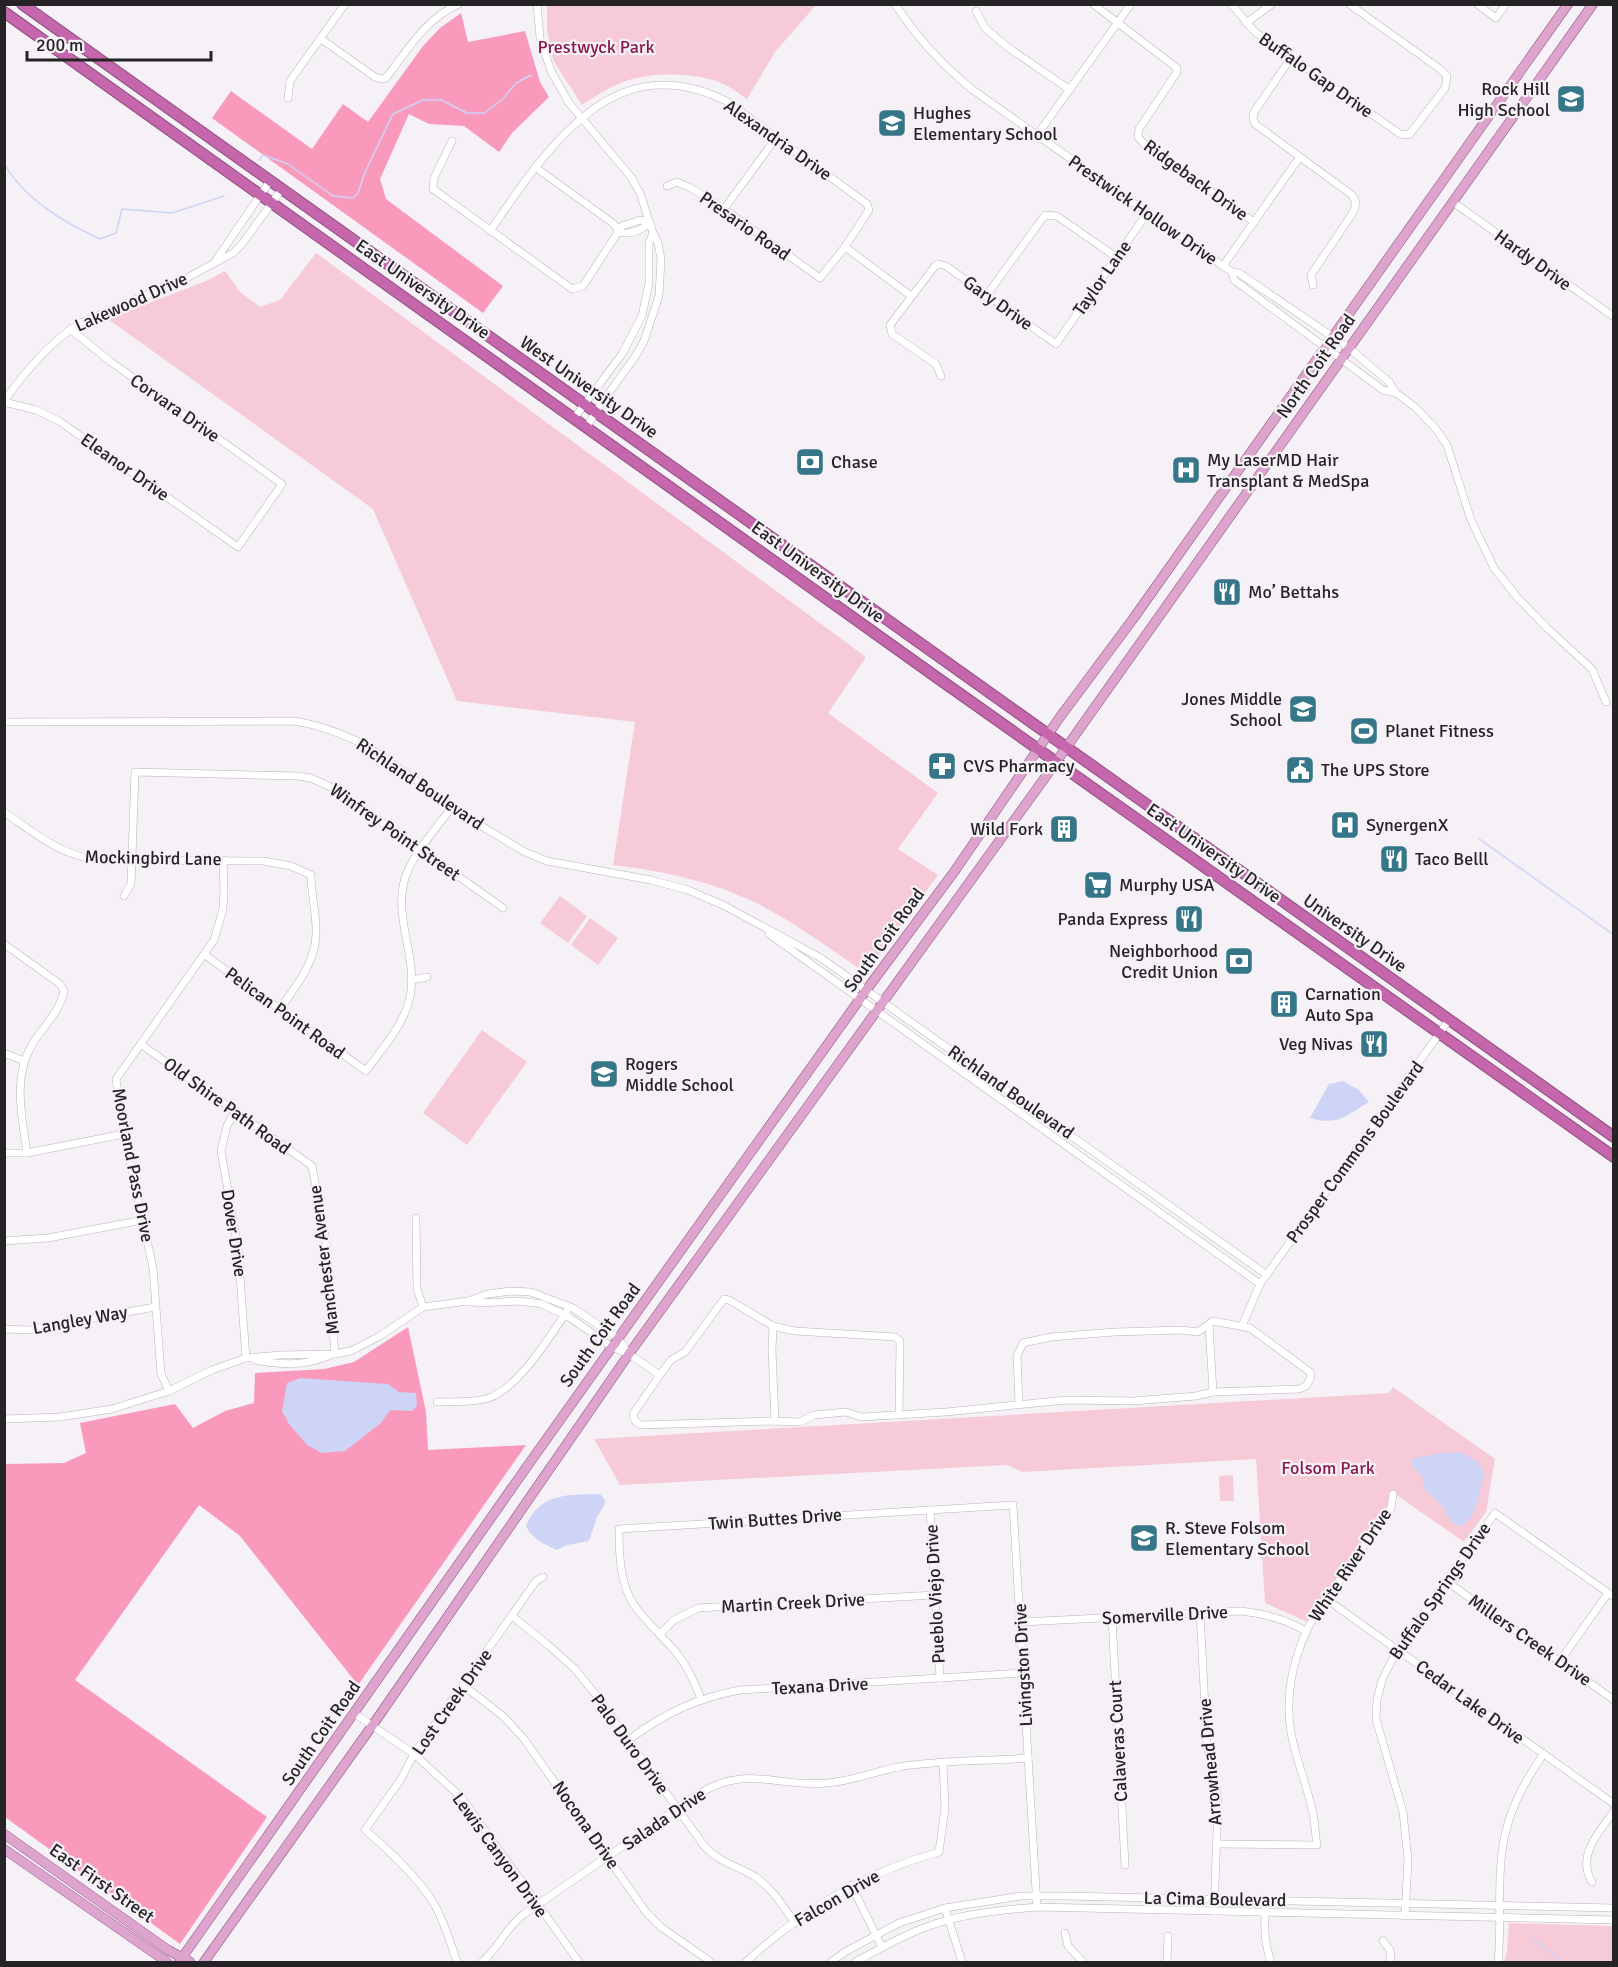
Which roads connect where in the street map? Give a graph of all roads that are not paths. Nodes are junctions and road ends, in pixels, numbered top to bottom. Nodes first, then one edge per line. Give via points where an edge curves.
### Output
1 (22, 4) edge
2 (345, 4) edge
3 (459, 4) edge
4 (537, 4) edge
5 (896, 4) edge
6 (1093, 4) edge
7 (1131, 4) edge
8 (1231, 4) edge
9 (1272, 4) edge
10 (1349, 4) edge
11 (1477, 4) edge
12 (1506, 4) edge
13 (1568, 4) edge
14 (1593, 4) edge
15 (976, 10) dead end
16 (4, 12) edge
17 (1118, 23) junction
18 (1246, 23) junction
19 (321, 39) junction
20 (1291, 58) junction
21 (1070, 90) junction
22 (288, 98) dead end
23 (581, 118) junction
24 (1037, 135) junction
25 (776, 138) junction
26 (452, 141) dead end
27 (1299, 158) junction
28 (535, 167) junction
29 (270, 181) junction
30 (668, 186) dead end
31 (282, 189) junction
32 (1437, 190) junction
33 (261, 194) junction
34 (272, 202) junction
35 (1453, 202) junction
36 (724, 209) junction
37 (1148, 212) junction
38 (650, 222) junction
39 (1254, 222) junction
40 (490, 231) junction
41 (619, 232) junction
42 (653, 233) junction
43 (845, 247) junction
44 (1116, 257) junction
45 (214, 262) junction
46 (1223, 266) junction
47 (1232, 272) junction
48 (1313, 285) dead end
49 (911, 296) junction
50 (986, 296) junction
51 (1614, 317) edge
52 (70, 329) junction
53 (1333, 336) junction
54 (1056, 344) joint
55 (1325, 348) junction
56 (1349, 348) junction
57 (1341, 359) junction
58 (941, 376) dead end
59 (1396, 393) junction
60 (4, 402) edge
61 (585, 404) junction
62 (596, 412) junction
63 (575, 417) junction
64 (587, 426) junction
65 (1238, 470) junction
66 (1255, 480) junction
67 (238, 547) joint
68 (1163, 576) junction
69 (1179, 587) junction
70 (1606, 702) dead end
71 (4, 722) edge
72 (1048, 734) junction
73 (1066, 747) junction
74 (1039, 749) junction
75 (1056, 761) junction
76 (453, 806) junction
77 (4, 812) edge
78 (421, 850) junction
79 (132, 860) junction
80 (223, 860) junction
81 (954, 872) junction
82 (969, 883) junction
83 (124, 896) dead end
84 (503, 908) dead end
85 (748, 920) junction
86 (4, 944) edge
87 (205, 955) junction
88 (427, 977) dead end
89 (412, 980) junction
90 (867, 989) junction
91 (860, 999) junction
92 (884, 1001) junction
93 (280, 1010) junction
94 (877, 1011) junction
95 (1449, 1020) junction
96 (1440, 1033) junction
97 (142, 1045) junction
98 (4, 1053) edge
99 (24, 1061) junction
100 (782, 1109) junction
101 (235, 1111) junction
102 (799, 1120) junction
103 (124, 1134) junction
104 (1614, 1137) edge
105 (4, 1153) edge
106 (27, 1153) junction
107 (1614, 1157) edge
108 (312, 1166) joint
109 (723, 1191) junction
110 (739, 1203) junction
111 (416, 1218) dead end
112 (143, 1220) junction
113 (4, 1241) edge
114 (1267, 1275) junction
115 (1260, 1284) junction
116 (468, 1301) junction
117 (569, 1306) junction
118 (155, 1307) junction
119 (423, 1307) junction
120 (565, 1314) junction
121 (1209, 1325) junction
122 (773, 1326) junction
123 (1242, 1326) junction
124 (4, 1329) edge
125 (615, 1343) junction
126 (334, 1354) junction
127 (629, 1354) junction
128 (246, 1358) junction
129 (660, 1375) junction
130 (169, 1391) junction
131 (1213, 1392) junction
132 (437, 1402) dead end
133 (1019, 1404) junction
134 (899, 1415) junction
135 (4, 1419) edge
136 (775, 1421) junction
137 (1393, 1494) dead end
138 (930, 1510) junction
139 (543, 1577) dead end
140 (1446, 1581) junction
141 (935, 1595) junction
142 (1611, 1595) edge
143 (1326, 1599) junction
144 (1200, 1613) junction
145 (512, 1616) junction
146 (1112, 1617) junction
147 (1021, 1622) junction
148 (1305, 1631) junction
149 (660, 1634) junction
150 (1397, 1650) junction
151 (1560, 1661) junction
152 (1022, 1674) junction
153 (940, 1678) junction
154 (463, 1685) junction
155 (700, 1699) junction
156 (1614, 1700) edge
157 (355, 1714) junction
158 (372, 1726) junction
159 (630, 1739) junction
160 (414, 1755) junction
161 (1544, 1755) junction
162 (1028, 1758) junction
163 (944, 1763) junction
164 (1614, 1804) edge
165 (677, 1808) junction
166 (1614, 1811) edge
167 (4, 1834) edge
168 (264, 1841) junction
169 (1217, 1844) junction
170 (4, 1849) edge
171 (281, 1854) junction
172 (608, 1857) junction
173 (1125, 1865) dead end
174 (1592, 1882) dead end
175 (851, 1886) junction
176 (1035, 1896) junction
177 (1215, 1899) junction
178 (1267, 1900) junction
179 (537, 1904) junction
180 (1406, 1904) junction
181 (1499, 1906) junction
182 (1036, 1907) junction
183 (945, 1908) junction
184 (1614, 1908) edge
185 (1214, 1911) junction
186 (1265, 1912) junction
187 (1405, 1916) junction
188 (1500, 1918) junction
189 (1614, 1920) edge
190 (949, 1921) junction
191 (795, 1923) junction
192 (1065, 1933) dead end
193 (877, 1936) junction
194 (1168, 1936) dead end
195 (1383, 1941) dead end
196 (882, 1947) junction
197 (183, 1961) edge
198 (167, 1962) edge
199 (204, 1962) edge
200 (457, 1962) edge
201 (482, 1962) edge
202 (579, 1962) edge
203 (711, 1962) edge
204 (746, 1962) edge
205 (831, 1962) edge
206 (855, 1962) edge
207 (962, 1962) edge
208 (1083, 1962) edge
209 (1167, 1962) edge
210 (1271, 1962) edge
211 (1391, 1962) edge
212 (1498, 1962) edge

1 - 29 highway, West University Drive
2 - 19 street
3 - 19 street via 418,35 386,78 375,77
4 - 23 street via 540,38 551,71
5 - 24 street, Prestwick Hollow Drive via 913,32 945,68
6 - 17 street
7 - 17 street
8 - 18 street, Buffalo Gap Drive
9 - 18 street
10 - 20 street, Buffalo Gap Drive via 1447,76 1445,88 1409,135 1400,134
11 - 12 street via 1497,18
13 - 32 main road, North Coit Road
14 - 35 main road, North Coit Road
15 - 21 street via 985,28 1006,46
16 - 33 highway, East University Drive
17 - 21 street
17 - 39 street, Ridgeback Drive via 1177,68 1139,129 1138,137
18 - 20 street, Buffalo Gap Drive
19 - 22 street via 290,81
20 - 27 street via 1253,119 1260,129
21 - 24 street
23 - 25 street, Alexandria Drive via 592,108 632,90 656,85 688,88 728,102
23 - 28 street, Alexandria Drive
23 - 38 street via 631,177
24 - 37 street, Prestwick Hollow Drive
25 - 36 street
25 - 43 street, Alexandria Drive via 869,207
26 - 40 street via 434,178 433,189
27 - 39 street
27 - 48 street via 1352,195 1356,202 1354,211 1311,275
28 - 40 street, Alexandria Drive
28 - 41 street via 614,224
29 - 31 highway, West University Drive
29 - 33 street, Lakewood Drive
30 - 36 street, Presario Road via 677,182
31 - 34 street, Lakewood Drive
31 - 61 highway, West University Drive
32 - 35 main road
32 - 53 main road, North Coit Road
33 - 34 highway, East University Drive
33 - 45 street, Lakewood Drive
34 - 45 street, Lakewood Drive via 242,244
34 - 63 highway, East University Drive
35 - 51 street, Hardy Drive
35 - 56 main road, North Coit Road
36 - 43 street, Presario Road via 820,278
37 - 44 street, Taylor Lane
37 - 46 street, Prestwick Hollow Drive
38 - 41 street via 640,220 622,226
38 - 42 street
39 - 46 street
40 - 41 street via 572,288 583,286
42 - 61 street via 642,316 622,354
42 - 62 street via 658,243 661,278 651,324 635,357
43 - 49 street
44 - 50 street via 1057,216 1044,215
44 - 54 street, Taylor Lane
45 - 52 street, Lakewood Drive via 183,280
46 - 47 street, Prestwick Hollow Drive
47 - 53 street, Prestwick Hollow Drive
47 - 55 street, Prestwick Hollow Drive via 1234,280
49 - 50 street, Gary Drive via 939,264
49 - 58 street via 890,330 936,364
50 - 54 street, Gary Drive
52 - 60 street, Lakewood Drive via 43,353
52 - 67 street, Corvara Drive via 282,484
53 - 55 main road, North Coit Road
53 - 56 street, Prestwick Hollow Drive
55 - 57 street, Prestwick Hollow Drive
55 - 65 main road, North Coit Road
56 - 57 main road, North Coit Road
56 - 59 street, Prestwick Hollow Drive via 1389,382
57 - 59 street, Prestwick Hollow Drive via 1383,390
57 - 66 main road, North Coit Road
59 - 70 street, Prestwick Hollow Drive via 1415,407 1447,446 1471,520 1494,568 1547,628 1592,669
60 - 67 street, Eleanor Drive via 59,421
61 - 62 highway, West University Drive
61 - 63 street
62 - 64 street
62 - 72 highway, West University Drive
63 - 64 highway, East University Drive
64 - 74 highway, East University Drive
65 - 66 main road
65 - 68 main road, North Coit Road
66 - 69 main road, North Coit Road
68 - 69 main road
68 - 72 main road, North Coit Road
69 - 73 main road, North Coit Road
71 - 76 street, Richland Boulevard via 313,724 367,747
72 - 73 highway, University Drive
72 - 74 main road, South Coit Road
73 - 75 main road, South Coit Road
73 - 95 highway, University Drive
74 - 75 highway, East University Drive
74 - 81 main road, South Coit Road
75 - 82 main road, South Coit Road
75 - 96 highway, East University Drive
76 - 78 street
76 - 85 street, Richland Boulevard via 505,841 547,861 672,885
77 - 79 street, Mockingbird Lane via 79,858
78 - 79 street, Winfrey Point Street via 335,789 311,778 135,772
78 - 84 street, Winfrey Point Street
78 - 89 street via 405,876 401,895
79 - 80 street, Mockingbird Lane
79 - 83 street via 131,885
80 - 87 street, Moorland Pass Drive via 223,909
80 - 93 street, Mockingbird Lane via 279,863 311,875 315,947 310,964
81 - 82 main road
81 - 90 main road, South Coit Road
82 - 92 main road, South Coit Road
85 - 90 street, Richland Boulevard via 821,958
85 - 91 street, Richland Boulevard
86 - 99 street via 60,984 64,991 62,1001
87 - 93 street, Pelican Point Road
87 - 97 street, Moorland Pass Drive
88 - 89 street
89 - 93 street, Pelican Point Road via 402,1018 366,1071
90 - 91 main road, South Coit Road
90 - 92 street, Richland Boulevard
91 - 94 street, Richland Boulevard
91 - 100 main road, South Coit Road
92 - 94 main road, South Coit Road
92 - 114 street, Richland Boulevard
94 - 102 main road, South Coit Road
94 - 115 street, Richland Boulevard
95 - 96 street, Prosper Commons Boulevard
95 - 104 highway, University Drive
96 - 107 highway, East University Drive
96 - 114 street, Prosper Commons Boulevard
97 - 101 street, Old Shire Path Road
97 - 103 street, Moorland Pass Drive via 116,1079
98 - 99 street
99 - 106 street via 19,1095
100 - 102 main road
100 - 109 main road, South Coit Road
101 - 108 street, Old Shire Path Road
101 - 128 street, Dover Drive via 221,1151 238,1248
102 - 110 main road, South Coit Road
103 - 106 street
103 - 112 street, Moorland Pass Drive
105 - 106 street
108 - 126 street, Manchester Avenue via 326,1242
109 - 110 main road
109 - 125 main road, South Coit Road
110 - 127 main road, South Coit Road
111 - 119 street via 417,1289
112 - 113 street via 48,1238
112 - 118 street, Moorland Pass Drive via 153,1268
114 - 115 street, Prosper Commons Boulevard
115 - 123 street, Prosper Commons Boulevard
116 - 117 street via 511,1291 531,1293
116 - 119 street
116 - 120 street via 533,1302
117 - 120 street
117 - 125 street
118 - 124 street, Langley Way via 29,1330
118 - 130 street, Moorland Pass Drive via 161,1374
119 - 126 street via 380,1336 351,1351
120 - 125 street
120 - 132 street via 520,1376 499,1393 488,1399
121 - 123 street via 1213,1321
121 - 131 street
121 - 133 street via 1197,1332 1115,1332 1023,1343 1017,1356
122 - 129 street via 724,1299 685,1352 671,1360
122 - 134 street via 795,1331 896,1337 900,1341
122 - 136 street
123 - 131 street via 1310,1372 1309,1383 1299,1389
125 - 127 street
125 - 157 main road, South Coit Road
126 - 128 street
127 - 129 street
127 - 158 main road, South Coit Road
128 - 130 street
129 - 136 street via 633,1414 641,1425
130 - 135 street via 112,1409 60,1417
131 - 133 street via 1133,1401
133 - 134 street
134 - 136 street via 861,1418 846,1412 814,1414 800,1422
137 - 143 street, White River Drive via 1391,1509
138 - 141 street, Pueblo Viejo Drive
138 - 147 street, Livingston Drive via 1013,1505
138 - 149 street, Twin Buttes Drive via 619,1529 624,1582 633,1604
139 - 145 street, Lost Creek Drive
140 - 142 street, Buffalo Springs Drive via 1495,1513
140 - 150 street, Buffalo Springs Drive
140 - 151 street, Millers Creek Drive
141 - 149 street, Martin Creek Drive via 698,1608 674,1620
141 - 153 street, Pueblo Viejo Drive
142 - 151 street
143 - 148 street, White River Drive
143 - 150 street, Cedar Lake Drive
144 - 146 street, Somerville Drive
144 - 148 street, Somerville Drive via 1268,1614
144 - 169 street, Arrowhead Drive via 1207,1745 1217,1796
145 - 154 street, Lost Creek Drive
145 - 159 street, Palo Duro Drive via 575,1670
146 - 147 street, Somerville Drive
146 - 173 street, Calaveras Court
147 - 152 street, Livingston Drive
148 - 169 street, White River Drive via 1292,1674 1289,1713 1313,1811 1317,1845
149 - 155 street via 688,1669
150 - 161 street, Cedar Lake Drive
150 - 180 street, Buffalo Springs Drive via 1382,1680 1377,1719 1403,1812 1408,1860
151 - 156 street, Millers Creek Drive
152 - 153 street, Texana Drive
152 - 162 street, Livingston Drive
153 - 155 street, Texana Drive via 740,1690
154 - 160 street, Lost Creek Drive
154 - 172 street, Nocona Drive via 504,1717 524,1739
155 - 159 street, Texana Drive
157 - 158 street, Lewis Canyon Drive
157 - 168 main road, South Coit Road
158 - 160 street, Lewis Canyon Drive
158 - 171 main road, South Coit Road
159 - 165 street, Palo Duro Drive
160 - 179 street, Lewis Canyon Drive via 462,1798
160 - 200 street, Lost Creek Drive via 365,1830 400,1862 433,1903
161 - 164 street, Cedar Lake Drive
161 - 181 street via 1530,1774 1508,1824 1502,1851
162 - 163 street, Salada Drive
162 - 176 street, Livingston Drive
163 - 165 street, Salada Drive via 901,1767 826,1783 736,1779 709,1788
163 - 175 street, Falcon Drive via 945,1808 939,1852
165 - 172 street, Salada Drive
165 - 191 street, Palo Duro Drive via 707,1849 763,1883
166 - 174 street via 1588,1851 1586,1872
167 - 197 main road, East First Street
168 - 171 main road
168 - 197 main road, South Coit Road
169 - 177 street, Arrowhead Drive
170 - 198 main road, East First Street
171 - 199 main road, South Coit Road
172 - 179 street, Salada Drive
172 - 203 street, Nocona Drive via 653,1920
175 - 191 street, Falcon Drive
175 - 193 street
176 - 177 street, La Cima Boulevard
176 - 182 street, Livingston Drive
176 - 183 street, La Cima Boulevard
177 - 178 street, La Cima Boulevard
177 - 185 street, Arrowhead Drive
178 - 180 street, La Cima Boulevard
178 - 186 street
179 - 201 street, Salada Drive via 513,1923
179 - 202 street, Lewis Canyon Drive
180 - 181 street, La Cima Boulevard
180 - 187 street, Buffalo Springs Drive
181 - 184 street, La Cima Boulevard
181 - 188 street
182 - 185 street, La Cima Boulevard
182 - 190 street, La Cima Boulevard
183 - 190 street
183 - 193 street, La Cima Boulevard via 899,1923
185 - 186 street, La Cima Boulevard
186 - 187 street, La Cima Boulevard
186 - 210 street via 1265,1939
187 - 188 street, La Cima Boulevard
188 - 189 street, La Cima Boulevard
188 - 212 street
190 - 196 street, La Cima Boulevard via 926,1926
190 - 207 street
191 - 204 street, Falcon Drive
192 - 208 street via 1068,1946
193 - 196 street
193 - 205 street, La Cima Boulevard
194 - 209 street
195 - 211 street via 1390,1950
196 - 206 street, La Cima Boulevard

